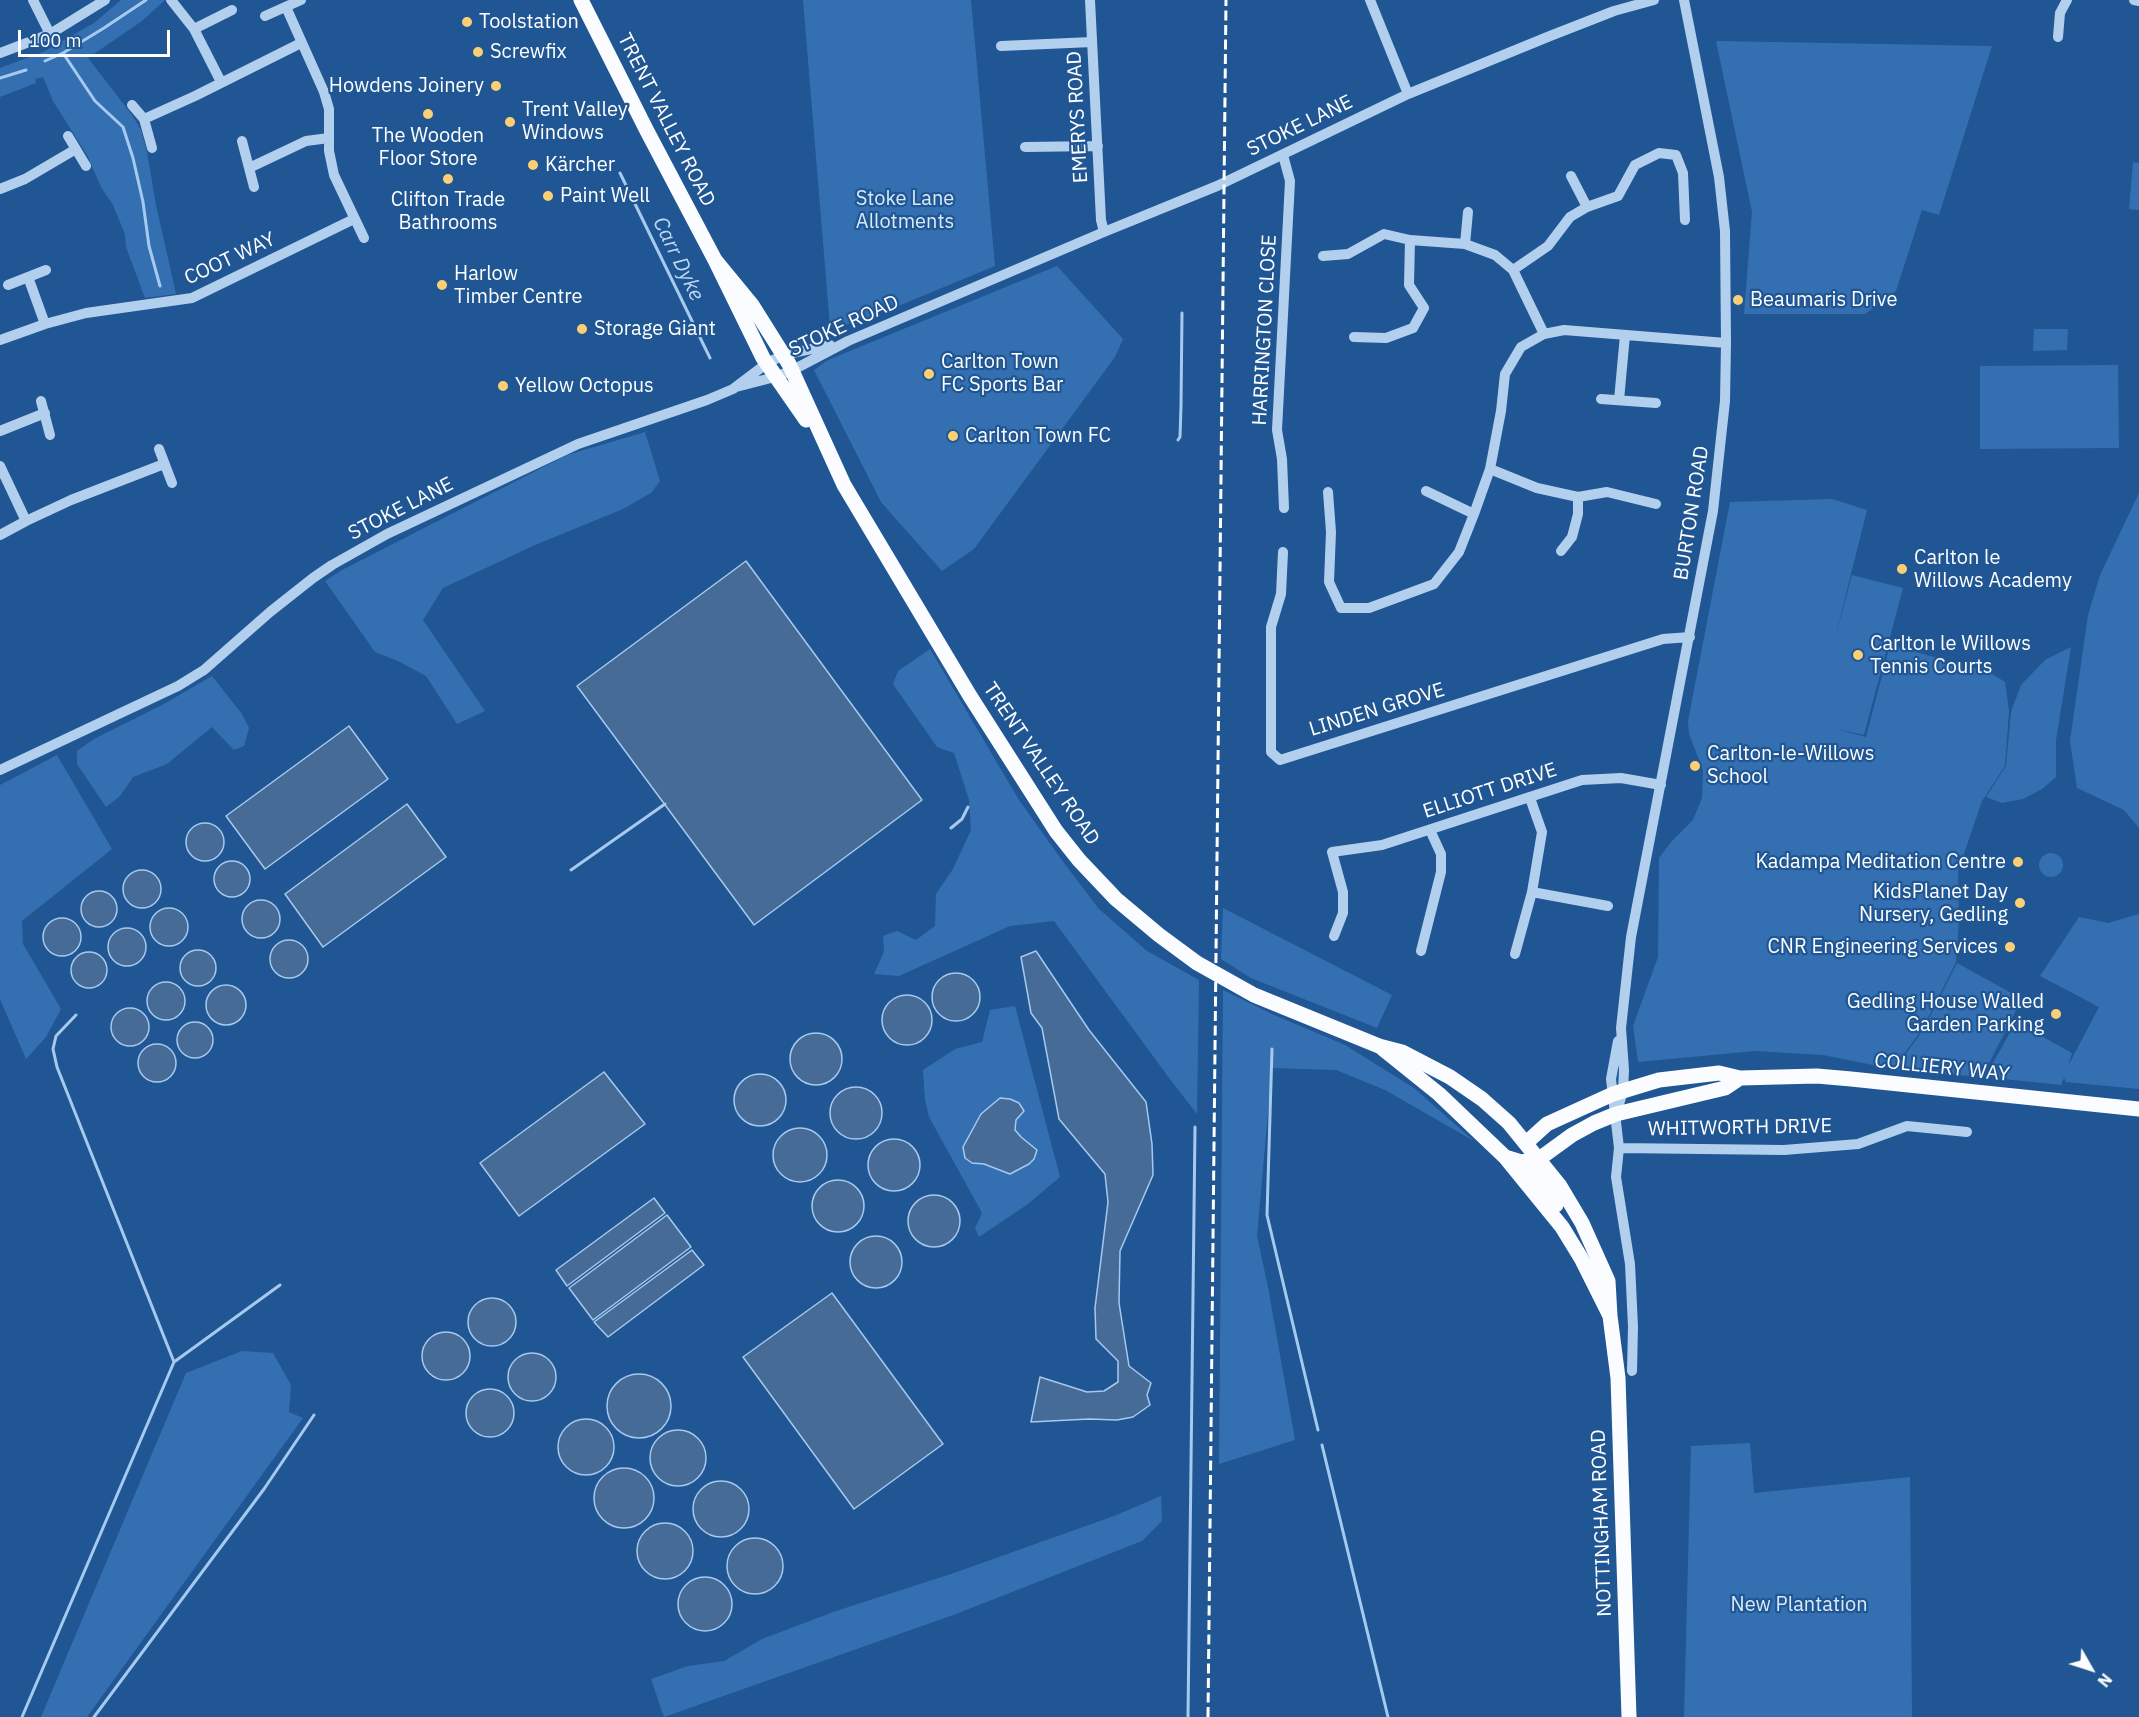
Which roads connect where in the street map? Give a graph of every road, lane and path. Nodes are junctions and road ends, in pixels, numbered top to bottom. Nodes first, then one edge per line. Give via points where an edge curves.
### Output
1 (33, 0) edge
2 (105, 0) edge
3 (171, 0) edge
4 (301, 0) edge
5 (581, 0) edge
6 (1090, 0) edge
7 (1370, 0) edge
8 (1654, 0) edge
9 (1684, 0) edge
10 (2067, 0) edge
11 (2134, 0) edge
12 (2139, 1) edge
13 (286, 7) junction
14 (232, 10) dead end
15 (265, 16) dead end
16 (194, 29) junction
17 (50, 34) junction
18 (2058, 37) dead end
19 (1092, 42) junction
20 (302, 43) junction
21 (1000, 46) dead end
22 (0, 53) edge
23 (221, 82) junction
24 (1408, 94) junction
25 (132, 105) dead end
26 (144, 119) junction
27 (68, 136) dead end
28 (328, 138) junction
29 (242, 141) dead end
30 (1098, 146) junction
31 (1026, 147) dead end
32 (152, 148) dead end
33 (76, 149) junction
34 (1283, 155) junction
35 (87, 166) dead end
36 (249, 168) junction
37 (1571, 176) dead end
38 (254, 187) dead end
39 (0, 189) edge
40 (1587, 207) junction
41 (1468, 212) dead end
42 (354, 219) junction
43 (1685, 220) dead end
44 (1104, 232) junction
45 (364, 238) dead end
46 (1410, 240) junction
47 (1465, 244) junction
48 (1323, 256) dead end
49 (716, 260) junction
50 (46, 270) dead end
51 (1513, 270) junction
52 (28, 277) junction
53 (8, 285) dead end
54 (964, 292) joint
55 (45, 324) junction
56 (1544, 334) junction
57 (1625, 335) junction
58 (1354, 337) dead end
59 (0, 340) edge
60 (848, 341) junction
61 (1726, 343) junction
62 (783, 355) junction
63 (766, 364) junction
64 (791, 371) junction
65 (775, 377) junction
66 (736, 387) junction
67 (1601, 399) dead end
68 (41, 400) dead end
69 (1619, 400) junction
70 (1656, 403) dead end
71 (45, 413) junction
72 (0, 432) edge
73 (50, 435) dead end
74 (824, 445) junction
75 (159, 449) dead end
76 (164, 464) junction
77 (0, 466) edge
78 (1490, 469) junction
79 (172, 483) dead end
80 (1426, 491) dead end
81 (1328, 492) dead end
82 (1578, 497) junction
83 (1656, 504) dead end
84 (1284, 508) dead end
85 (1474, 514) junction
86 (26, 521) junction
87 (0, 535) edge
88 (1579, 549) dead end
89 (1283, 552) dead end
90 (1690, 637) junction
91 (0, 770) edge
92 (1661, 785) junction
93 (1530, 798) junction
94 (1430, 830) junction
95 (1532, 892) junction
96 (1608, 906) dead end
97 (1334, 936) dead end
98 (1421, 951) dead end
99 (1515, 954) dead end
100 (1379, 1046) junction
101 (1740, 1078) junction
102 (1618, 1092) junction
103 (2139, 1109) edge
104 (1616, 1114) junction
105 (1967, 1132) dead end
106 (1526, 1143) junction
107 (1619, 1148) junction
108 (1505, 1157) junction
109 (1539, 1160) junction
110 (1521, 1162) junction
111 (1570, 1240) junction
112 (1611, 1322) junction
113 (1632, 1371) dead end
114 (1629, 1717) edge

1 - 17 street
2 - 17 street
3 - 16 street
4 - 13 street
5 - 49 main road, TRENT VALLEY ROAD
6 - 19 street, EMERYS ROAD
7 - 24 street
8 - 24 street, STOKE LANE via 1614,11
9 - 61 street, BURTON ROAD via 1719,177 1725,231
10 - 18 street via 2060,13
11 - 12 street
13 - 15 street
13 - 20 street
14 - 16 street
16 - 23 street
17 - 22 street
19 - 21 street
19 - 30 street, EMERYS ROAD
20 - 23 street
20 - 28 street via 327,100
23 - 26 street
24 - 34 street, STOKE LANE
25 - 26 street
26 - 32 street
27 - 33 street
28 - 36 street via 306,141
28 - 42 street via 333,175
29 - 36 street
30 - 31 street
30 - 44 street, EMERYS ROAD
33 - 35 street
33 - 39 street
34 - 44 street, STOKE LANE
34 - 84 street, HARRINGTON CLOSE via 1290,181 1276,430 1282,459
36 - 38 street
37 - 40 street
40 - 43 street via 1618,195 1635,165 1659,153 1676,155 1683,173
40 - 51 street via 1570,217 1548,246
41 - 47 street
42 - 45 street
42 - 55 street, COOT WAY via 192,298 86,313
44 - 54 street, STOKE LANE
46 - 47 street
46 - 48 street via 1384,234 1348,254
46 - 58 street via 1409,285 1424,308 1413,328 1386,338
47 - 51 street via 1495,255
49 - 62 main road, TRENT VALLEY ROAD via 752,305
49 - 63 main road, TRENT VALLEY ROAD
50 - 52 street
51 - 56 street
52 - 53 street
52 - 55 street
54 - 60 street, STOKE ROAD
55 - 59 street, COOT WAY
56 - 57 street via 1564,330
56 - 78 street via 1521,347 1505,374
57 - 61 street
57 - 69 street
60 - 62 street, STOKE LANE
60 - 64 street, STOKE ROAD
61 - 90 street, BURTON ROAD via 1723,421 1713,511
62 - 63 street, STOKE LANE
62 - 64 main road, TRENT VALLEY ROAD
63 - 65 main road, TRENT VALLEY ROAD
63 - 66 street, STOKE LANE
64 - 65 street, STOKE ROAD
64 - 74 main road, TRENT VALLEY ROAD
65 - 66 street, STOKE ROAD
65 - 74 main road, TRENT VALLEY ROAD
66 - 91 street, STOKE LANE via 578,444 387,534 313,578 204,670 178,686
67 - 69 street
68 - 71 street
69 - 70 street
71 - 72 street
71 - 73 street
74 - 100 main road, TRENT VALLEY ROAD via 979,711 1079,860 1116,899 1197,963 1254,994
75 - 76 street
76 - 79 street
76 - 86 street
77 - 86 street
78 - 82 street via 1537,488
78 - 85 street
80 - 85 street
81 - 85 street via 1329,582 1341,608 1369,608 1434,584 1459,552
82 - 83 street via 1606,492
82 - 88 street via 1572,537 1565,546
86 - 87 street
89 - 90 street, LINDEN GROVE via 1281,594 1272,627 1271,752 1280,760 1663,639
90 - 92 street, BURTON ROAD
92 - 93 street, ELLIOTT DRIVE via 1621,778 1582,780
92 - 102 street, BURTON ROAD via 1633,926 1611,1079
93 - 94 street, ELLIOTT DRIVE
93 - 95 street via 1542,832
94 - 97 street, ELLIOTT DRIVE via 1382,845 1332,852 1343,892 1343,913
94 - 98 street via 1441,854 1441,872
95 - 96 street
95 - 99 street
100 - 106 main road, TRENT VALLEY ROAD via 1402,1052 1450,1077 1509,1123
100 - 108 main road, TRENT VALLEY ROAD via 1439,1094
101 - 102 main road, COLLIERY WAY via 1719,1073 1659,1080
101 - 103 main road, COLLIERY WAY via 1817,1076
101 - 104 main road, COLLIERY WAY via 1725,1088
102 - 104 street, BURTON ROAD
102 - 106 main road, COLLIERY WAY via 1547,1124
104 - 107 street, BURTON ROAD
104 - 109 main road, COLLIERY WAY via 1572,1135
105 - 107 street, WHITWORTH DRIVE via 1907,1126 1858,1144 1784,1150
106 - 109 main road, TRENT VALLEY ROAD
106 - 110 main road
107 - 113 street, BURTON ROAD via 1616,1177 1630,1264 1626,1293
108 - 110 main road
108 - 111 main road, TRENT VALLEY ROAD
109 - 110 main road
109 - 112 main road, TRENT VALLEY ROAD via 1582,1224 1608,1281
110 - 111 main road via 1550,1196 1570,1228
111 - 112 main road, TRENT VALLEY ROAD
112 - 114 main road, NOTTINGHAM ROAD via 1618,1378

